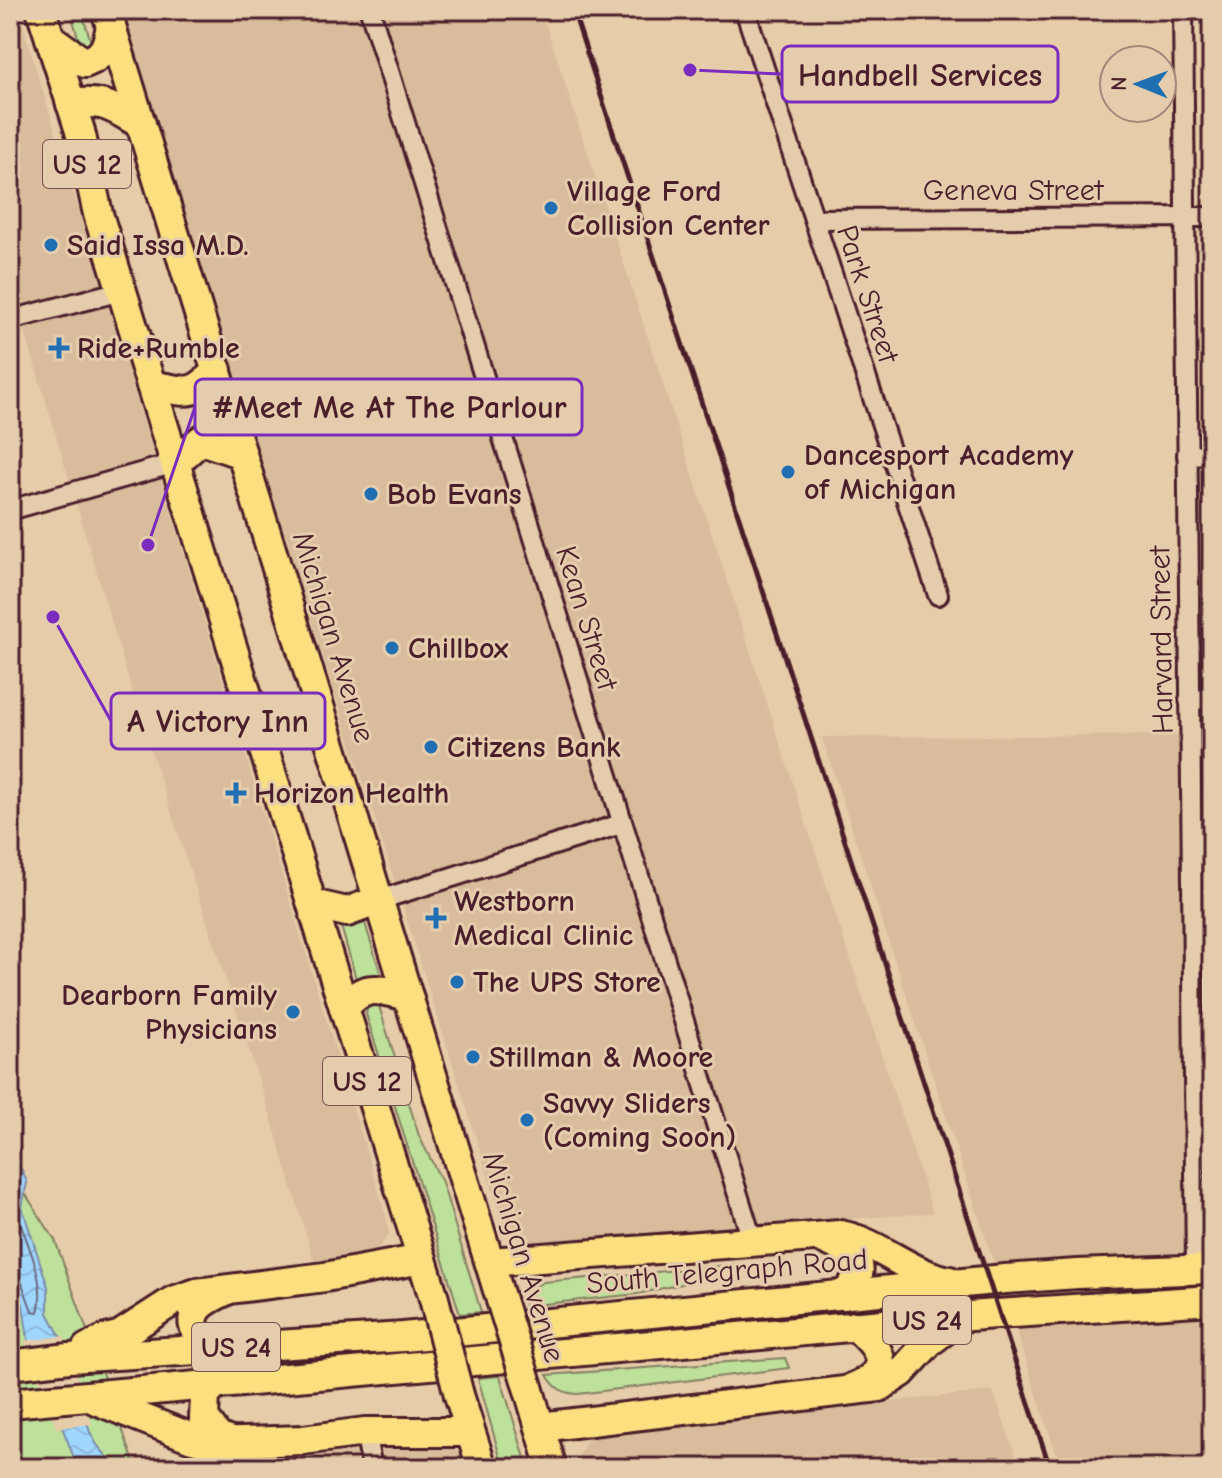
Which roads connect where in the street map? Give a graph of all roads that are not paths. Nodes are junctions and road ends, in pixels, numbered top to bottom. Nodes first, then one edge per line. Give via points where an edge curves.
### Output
1 (41, 10) edge
2 (370, 10) edge
3 (745, 10) edge
4 (1183, 10) edge
5 (108, 17) edge
6 (50, 38) junction
7 (71, 104) junction
8 (141, 124) junction
9 (1185, 217) junction
10 (1212, 217) edge
11 (814, 219) junction
12 (121, 291) junction
13 (10, 320) edge
14 (217, 370) junction
15 (151, 385) junction
16 (242, 454) junction
17 (1212, 454) edge
18 (1187, 455) junction
19 (175, 463) junction
20 (10, 510) edge
21 (938, 595) dead end
22 (1212, 699) edge
23 (1189, 700) junction
24 (621, 824) junction
25 (379, 900) junction
26 (312, 904) junction
27 (408, 996) junction
28 (344, 1008) junction
29 (818, 1236) junction
30 (753, 1243) junction
31 (422, 1259) junction
32 (490, 1262) junction
33 (1204, 1269) edge
34 (965, 1283) junction
35 (225, 1290) junction
36 (844, 1295) junction
37 (1212, 1300) edge
38 (963, 1317) junction
39 (855, 1326) junction
40 (223, 1348) junction
41 (69, 1358) junction
42 (14, 1365) edge
43 (216, 1384) junction
44 (850, 1389) junction
45 (87, 1397) junction
46 (20, 1402) edge
47 (540, 1427) junction
48 (365, 1432) junction
49 (469, 1432) junction
50 (233, 1443) junction
51 (372, 1468) edge
52 (482, 1468) edge
53 (552, 1468) edge

1 - 6 main road, US 12
2 - 24 street, Kean Street
3 - 11 street, Park Street
4 - 9 street, Harvard Street
5 - 6 main road via 108,46 85,63
5 - 8 main road, Michigan Avenue / US 12
6 - 7 main road, US 12
7 - 8 main road via 93,100
7 - 12 main road, US 12
8 - 14 main road, Michigan Avenue / US 12
9 - 10 street, Geneva Street
9 - 11 street, Geneva Street
9 - 18 street, Harvard Street
11 - 21 street, Park Street
12 - 13 street
12 - 15 main road, US 12
14 - 15 main road via 191,392
14 - 16 main road, Michigan Avenue / US 12
15 - 19 main road, US 12
16 - 19 main road via 201,440
16 - 25 main road, Michigan Avenue / US 12
17 - 18 street
18 - 23 street, Harvard Street
19 - 20 street
19 - 26 main road, US 12
22 - 23 street
23 - 33 street, Harvard Street
24 - 25 street
24 - 30 street, Kean Street
25 - 26 main road via 347,912
25 - 27 main road, Michigan Avenue / US 12
26 - 28 main road, US 12
27 - 28 main road via 364,991
27 - 32 main road, Michigan Avenue / US 12
28 - 31 main road, US 12
29 - 30 main road
29 - 34 main road via 854,1238 926,1274
29 - 36 main road via 852,1252 857,1260 859,1273
30 - 32 main road
31 - 35 main road
31 - 49 main road, US 12, bridge
32 - 47 main road, Michigan Avenue / US 12, bridge
33 - 34 main road, South Telegraph Road / US 24
34 - 36 main road, South Telegraph Road / US 24
35 - 40 main road via 201,1305 195,1324 201,1339
35 - 41 main road via 173,1301 119,1336
36 - 40 main road, South Telegraph Road / US 24 via 403,1337
37 - 38 main road, US 24
38 - 39 main road, US 24
38 - 44 main road via 891,1381
39 - 43 main road, US 24
39 - 44 main road via 873,1341 880,1365 867,1382
40 - 41 main road, South Telegraph Road / US 24
41 - 42 main road, South Telegraph Road / US 24
43 - 45 main road, US 24
43 - 50 main road via 205,1395 204,1418 218,1437
44 - 47 main road
45 - 46 main road, US 24
45 - 50 main road via 192,1438
47 - 53 main road, Michigan Avenue / US 12
48 - 49 main road
48 - 50 main road
48 - 51 street
49 - 52 main road, US 12

